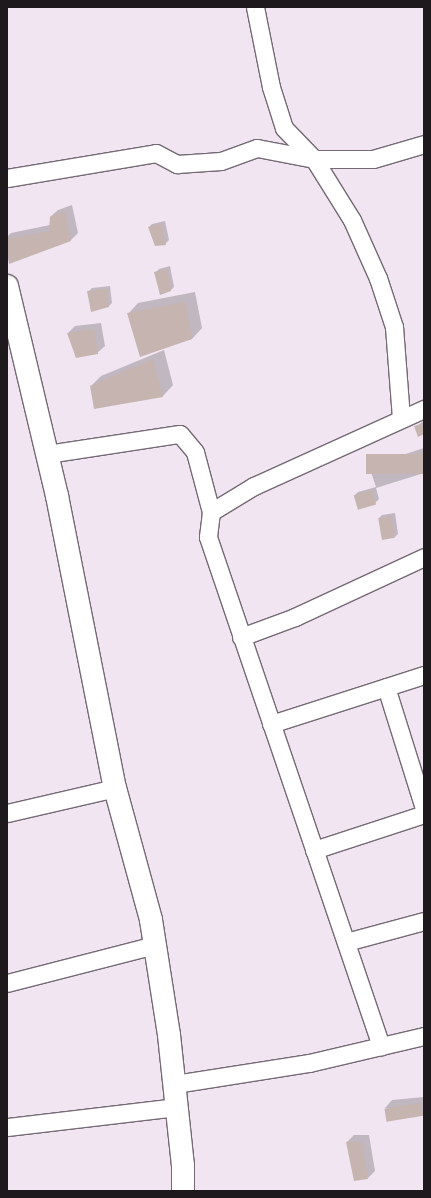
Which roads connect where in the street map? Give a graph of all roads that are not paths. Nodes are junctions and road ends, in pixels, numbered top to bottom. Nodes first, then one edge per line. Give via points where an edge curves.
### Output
1 (255, 7) edge
2 (424, 144) edge
3 (314, 159) junction
4 (7, 178) edge
5 (8, 291) edge
6 (424, 409) edge
7 (402, 419) junction
8 (47, 454) junction
9 (211, 512) junction
10 (424, 557) edge
11 (241, 636) junction
12 (424, 675) edge
13 (386, 687) junction
14 (271, 724) junction
15 (115, 788) junction
16 (424, 808) edge
17 (7, 813) edge
18 (424, 814) edge
19 (314, 850) junction
20 (424, 921) edge
21 (346, 942) junction
22 (155, 945) junction
23 (7, 983) edge
24 (424, 1036) edge
25 (381, 1046) junction
26 (175, 1084) junction
27 (177, 1107) junction
28 (7, 1127) edge
29 (183, 1191) edge

1 - 3 street via 271,88 284,128
2 - 3 street via 373,159
3 - 4 street via 257,148 221,161 177,164 156,153
3 - 7 street via 352,220 380,285 394,327
5 - 8 street
6 - 7 street
7 - 9 street via 254,486
8 - 9 street via 180,434 195,452
8 - 15 street
9 - 11 street via 208,537
10 - 11 street via 295,617
11 - 14 street
12 - 13 street
13 - 14 street
13 - 16 street
14 - 19 street
15 - 17 street
15 - 22 street via 151,920
18 - 19 street
19 - 21 street
20 - 21 street
21 - 25 street
22 - 23 street
22 - 26 street
24 - 25 street
25 - 26 street via 309,1064
26 - 27 street
27 - 28 street
27 - 29 street

